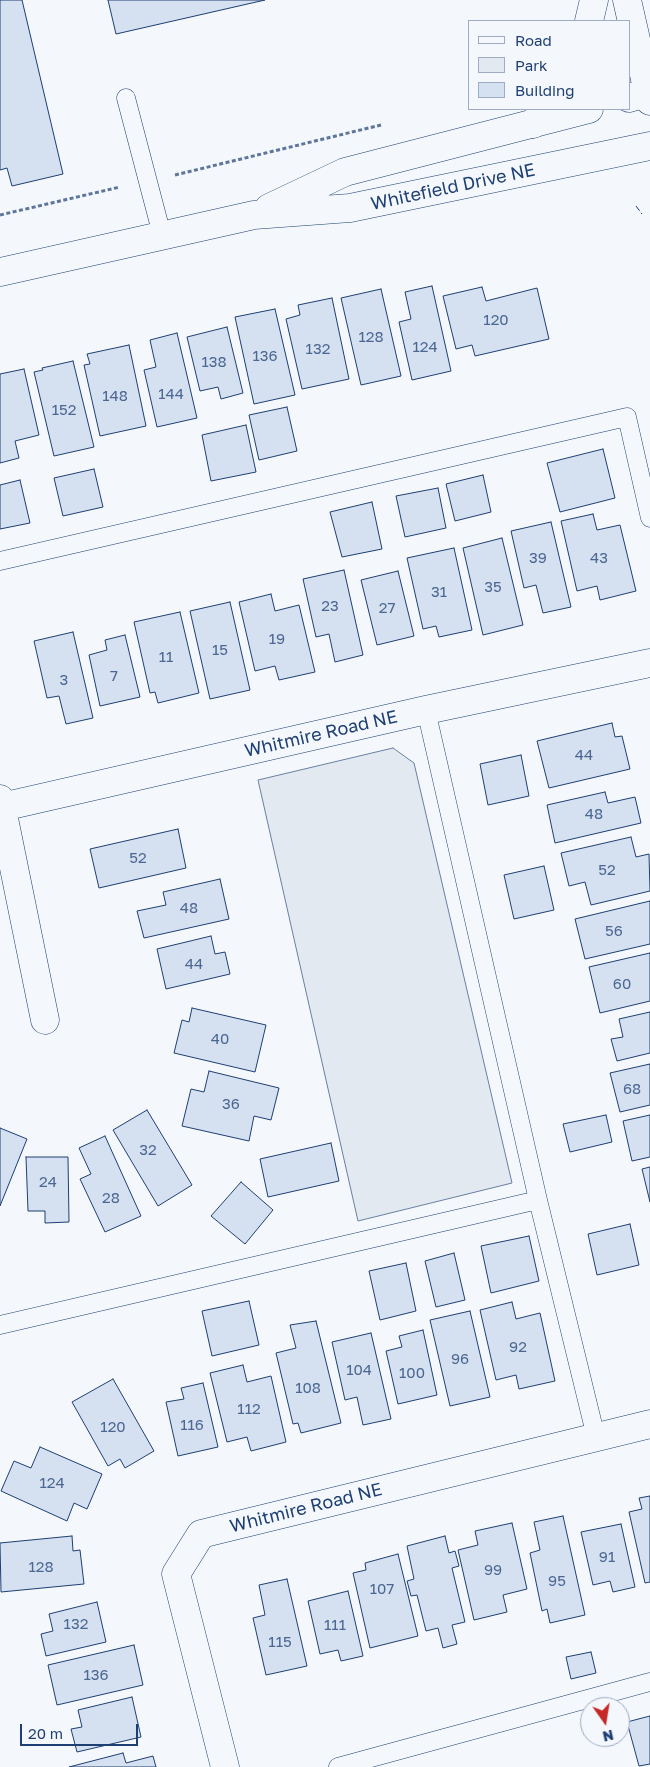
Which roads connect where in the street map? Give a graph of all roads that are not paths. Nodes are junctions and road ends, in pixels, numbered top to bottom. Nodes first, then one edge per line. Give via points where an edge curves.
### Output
1 (594, 0) edge
2 (627, 0) edge
3 (589, 20) edge
4 (644, 96) edge
5 (126, 98) dead end
6 (582, 110) edge
7 (538, 116) edge
8 (650, 146) edge
9 (254, 215) junction
10 (162, 235) junction
11 (0, 272) edge
12 (650, 518) edge
13 (0, 561) edge
14 (650, 663) edge
15 (426, 710) junction
16 (1, 803) edge
17 (45, 1020) dead end
18 (538, 1200) junction
19 (0, 1325) edge
20 (650, 1424) edge
21 (596, 1437) junction
22 (650, 1682) edge
23 (225, 1767) edge
24 (338, 1767) edge

1 - 3 street
2 - 4 street
5 - 10 lane
6 - 7 street, Whitefield Drive NE
7 - 9 street, Whitefield Drive NE via 345,172
8 - 9 street, Whitefield Drive NE via 350,208
9 - 10 street, Whitefield Drive NE
10 - 11 street, Whitefield Drive NE
12 - 13 lane via 627,418
14 - 15 street, Whitmire Road NE
15 - 16 street, Whitmire Road NE
15 - 18 lane
16 - 17 street
18 - 19 lane
18 - 21 lane
20 - 21 street, Whitmire Road NE
21 - 23 street, Whitmire Road NE via 201,1534 176,1574
22 - 24 lane

